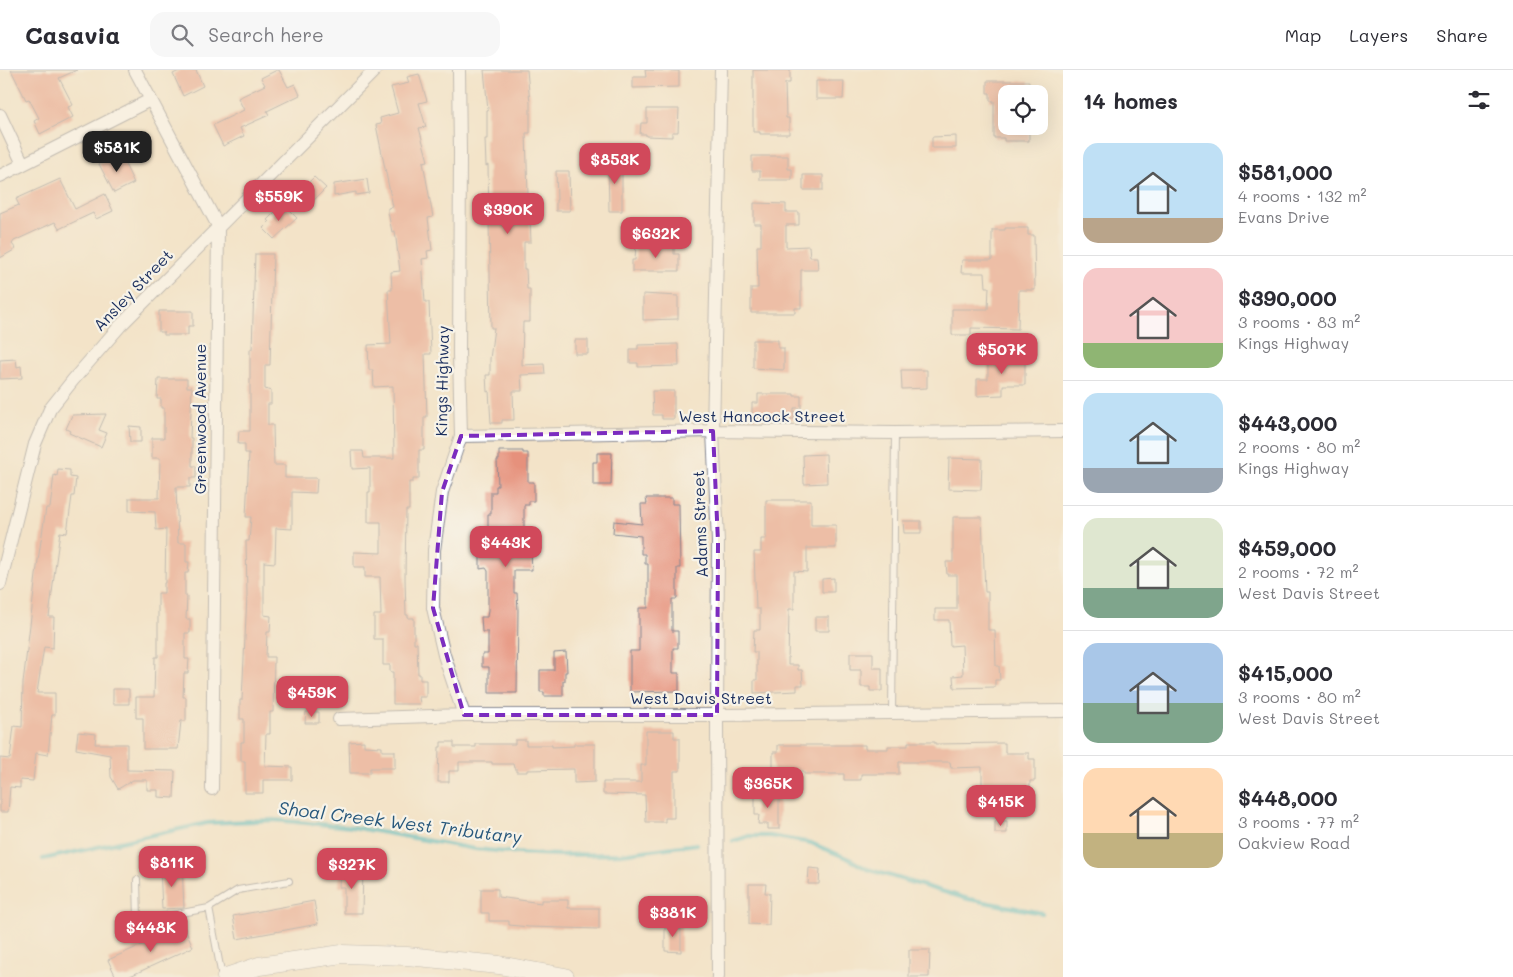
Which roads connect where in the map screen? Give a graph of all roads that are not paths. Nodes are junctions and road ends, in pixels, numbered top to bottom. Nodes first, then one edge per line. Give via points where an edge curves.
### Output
1 (135, 70) edge
2 (375, 70) edge
3 (458, 70) edge
4 (721, 70) edge
5 (150, 100) junction
6 (0, 115) edge
7 (23, 164) junction
8 (0, 176) edge
9 (218, 226) junction
10 (713, 431) junction
11 (1063, 431) edge
12 (895, 433) junction
13 (461, 436) junction
14 (0, 584) edge
15 (1063, 711) edge
16 (892, 713) junction
17 (464, 715) junction
18 (717, 715) junction
19 (339, 719) dead end
20 (212, 789) dead end
21 (137, 880) dead end
22 (289, 881) dead end
23 (209, 908) junction
24 (224, 977) edge
25 (565, 977) edge
26 (718, 977) edge

1 - 5 street, Greenwood Avenue
2 - 9 street, Ansley Street
3 - 13 street, Kings Highway
4 - 10 street, Adams Street
5 - 7 street
5 - 9 street, Greenwood Avenue
6 - 7 street
7 - 8 street
9 - 14 street, Ansley Street via 120,326 50,409 34,444
9 - 20 street, Greenwood Avenue
10 - 12 street, West Hancock Street
10 - 13 street, West Hancock Street
10 - 18 street, Adams Street via 718,542
11 - 12 street, West Hancock Street
12 - 16 lane
13 - 17 street, Kings Highway via 442,492 434,550 433,608 444,655
15 - 16 street, West Davis Street
16 - 18 street, West Davis Street
17 - 18 street, West Davis Street
17 - 19 street, West Davis Street
18 - 26 street, Adams Street
21 - 23 lane via 138,921
22 - 23 lane via 238,890
23 - 24 lane
24 - 25 street via 259,966 342,954 407,956 499,965

